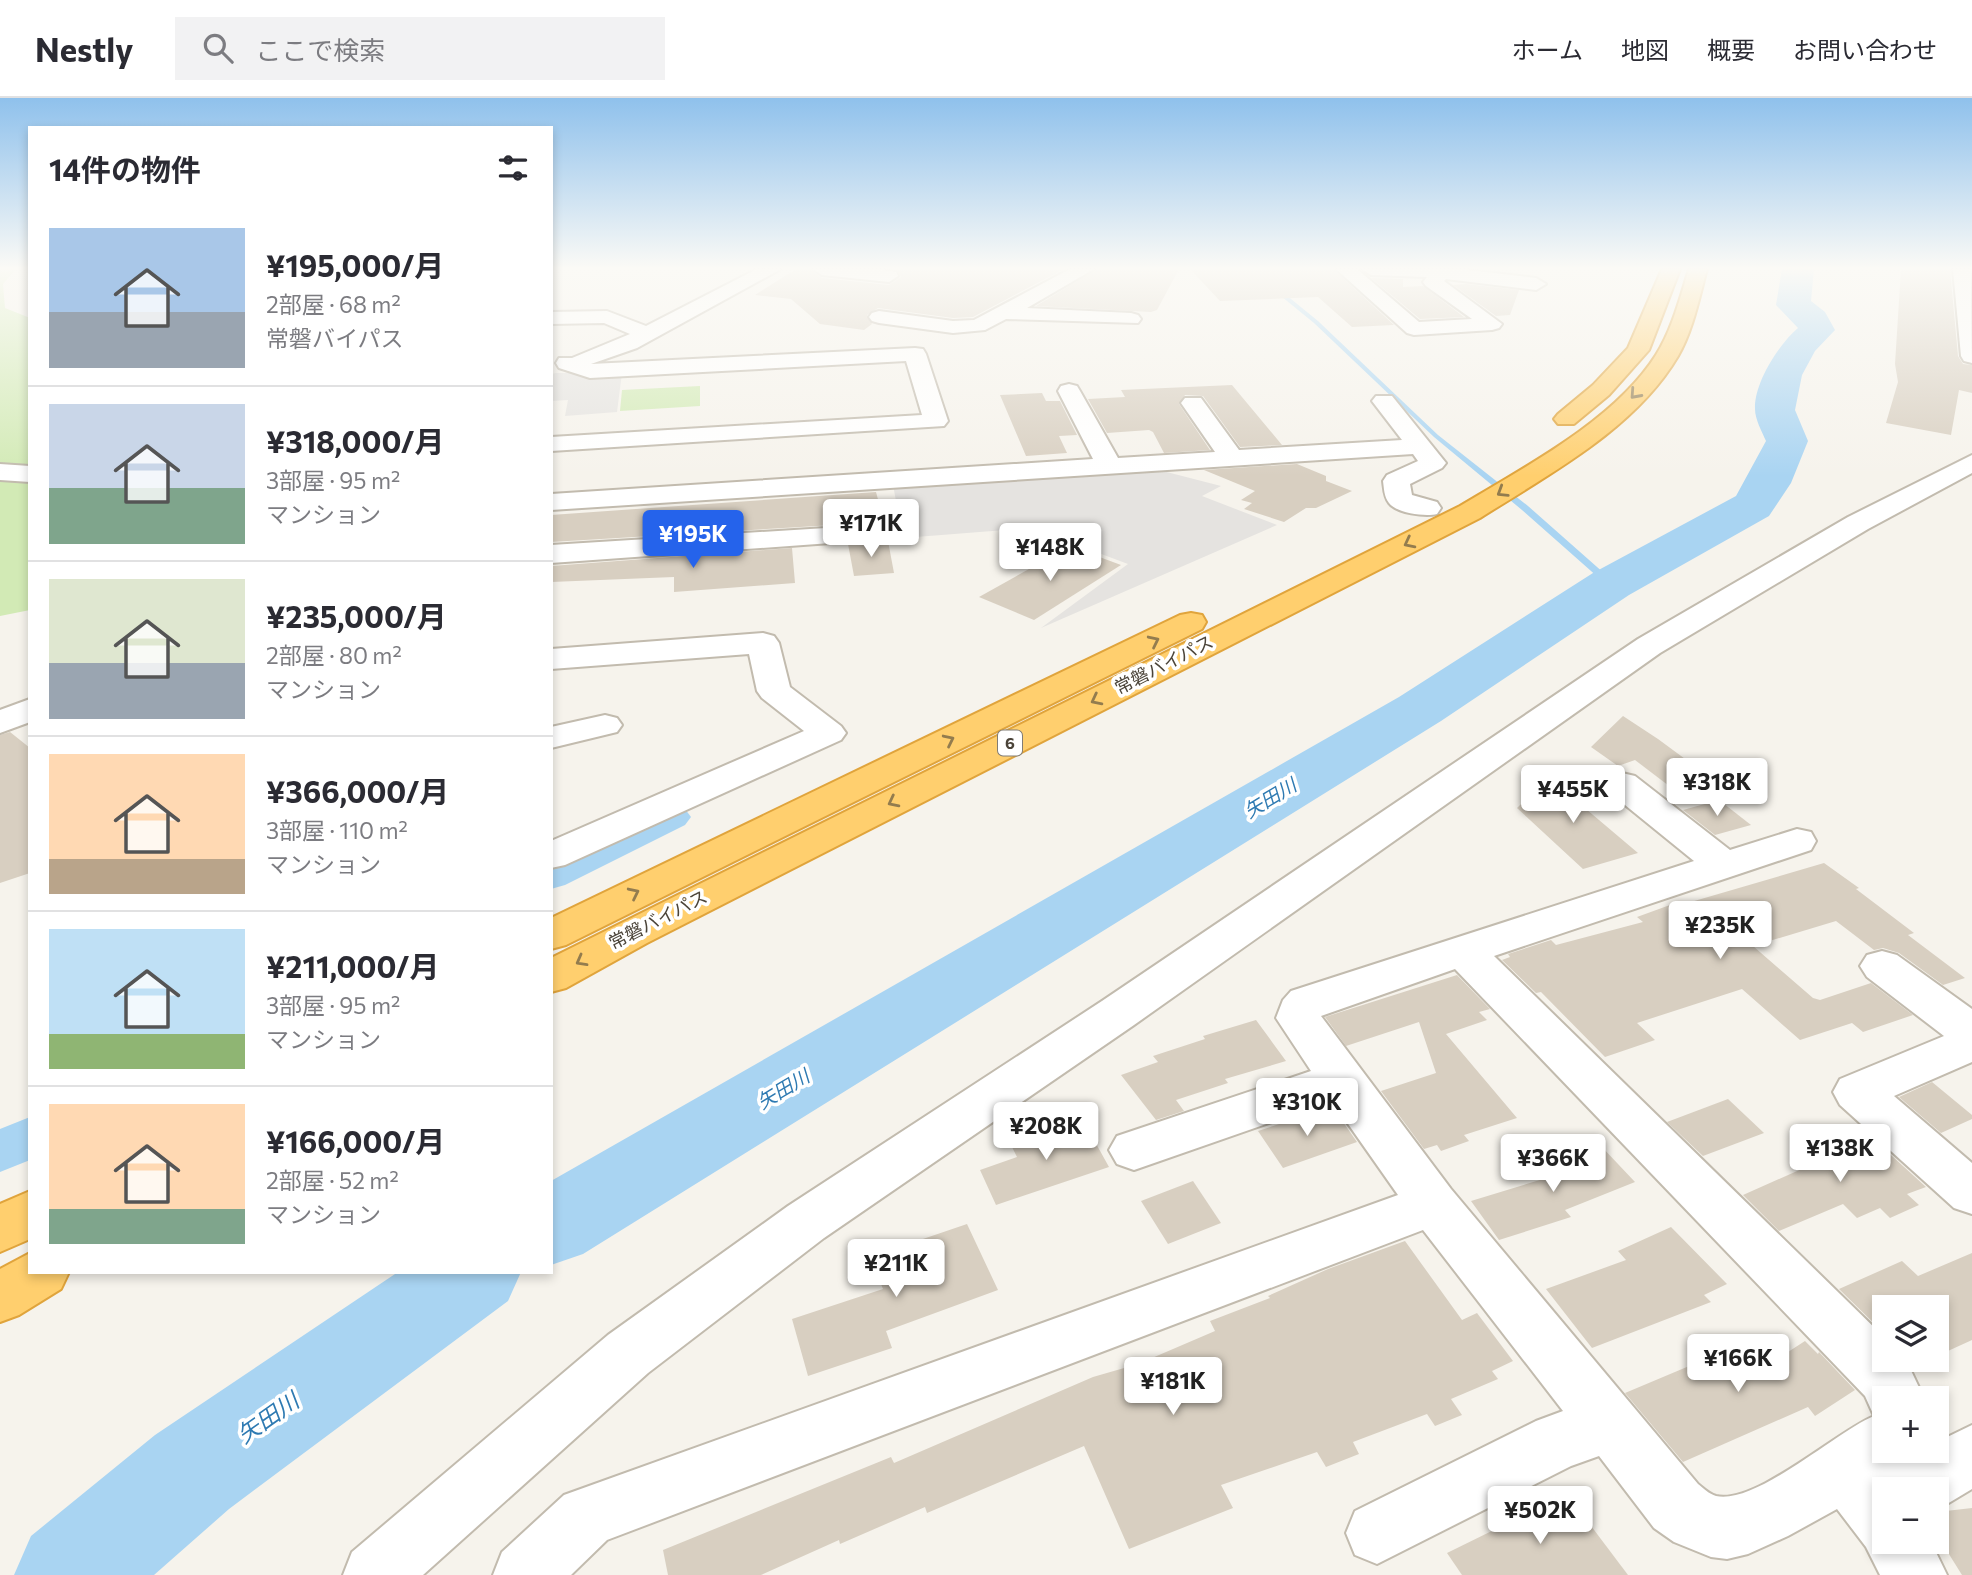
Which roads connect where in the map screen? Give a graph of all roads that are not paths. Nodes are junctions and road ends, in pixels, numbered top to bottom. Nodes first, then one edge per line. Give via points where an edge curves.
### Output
1 (638, 338) edge
2 (654, 338) edge
3 (1643, 338) edge
4 (1673, 338) edge
5 (1971, 338) edge
6 (676, 342) dead end
7 (1972, 356) edge
8 (559, 365) edge
9 (923, 377) junction
10 (895, 378) dead end
11 (1069, 391) dead end
12 (1384, 401) dead end
13 (1192, 403) dead end
14 (1551, 430) dead end
15 (553, 444) edge
16 (1420, 446) junction
17 (1232, 458) junction
18 (1972, 463) edge
19 (1110, 467) junction
20 (0, 472) edge
21 (28, 474) edge
22 (815, 501) dead end
23 (553, 502) edge
24 (1449, 504) junction
25 (890, 532) dead end
26 (819, 536) junction
27 (553, 554) edge
28 (823, 567) dead end
29 (553, 659) edge
30 (28, 710) edge
31 (0, 723) edge
32 (605, 725) dead end
33 (553, 738) edge
34 (1622, 784) dead end
35 (1797, 841) dead end
36 (553, 855) edge
37 (1724, 865) junction
38 (553, 934) edge
39 (1464, 952) junction
40 (1882, 966) dead end
41 (553, 976) edge
42 (1972, 1033) edge
43 (1972, 1043) edge
44 (1341, 1079) junction
45 (1134, 1150) dead end
46 (1972, 1193) edge
47 (1433, 1204) junction
48 (28, 1214) edge
49 (0, 1230) edge
50 (39, 1274) edge
51 (0, 1298) edge
52 (1889, 1386) edge
53 (1610, 1424) junction
54 (1972, 1455) edge
55 (1927, 1477) edge
56 (1872, 1498) edge
57 (1377, 1533) dead end
58 (1907, 1554) edge
59 (375, 1575) edge
60 (525, 1575) edge
61 (1915, 1575) edge

1 - 8 street
2 - 6 street
3 - 14 highway via 1638,350 1601,390
4 -> 24 highway, 常磐バイパス / 6 via 1667,356 1632,399
5 - 7 street
8 - 9 street via 590,371 716,376 915,354
9 - 10 street
9 - 15 street via 936,421
11 - 19 street
12 - 16 street
13 - 17 street
16 - 17 street
16 - 24 street via 1433,463 1396,481 1400,500
17 - 19 street
18 - 59 street via 1858,523 1649,646 806,1222 628,1354
19 - 23 street
20 - 21 street
22 - 26 street
38 -> 24 highway, 常磐バイパス / 6
24 -> 41 highway, 常磐バイパス / 6
25 - 26 street
26 - 27 street
26 - 28 street
29 - 36 street via 763,643 774,691 829,733
30 - 31 street
32 - 33 street
34 - 37 street
35 - 37 street
37 - 39 street
39 - 44 street via 1307,1002 1299,1012 1301,1025
39 - 52 street
40 - 42 street
43 - 46 street via 1857,1092
44 - 45 street
44 - 47 street
47 - 53 street
47 - 60 street via 586,1517
48 - 49 highway
50 - 51 highway
53 - 56 street via 1676,1506 1704,1525 1736,1527 1796,1499
53 - 57 street via 1557,1442
54 - 55 street
58 - 61 street

